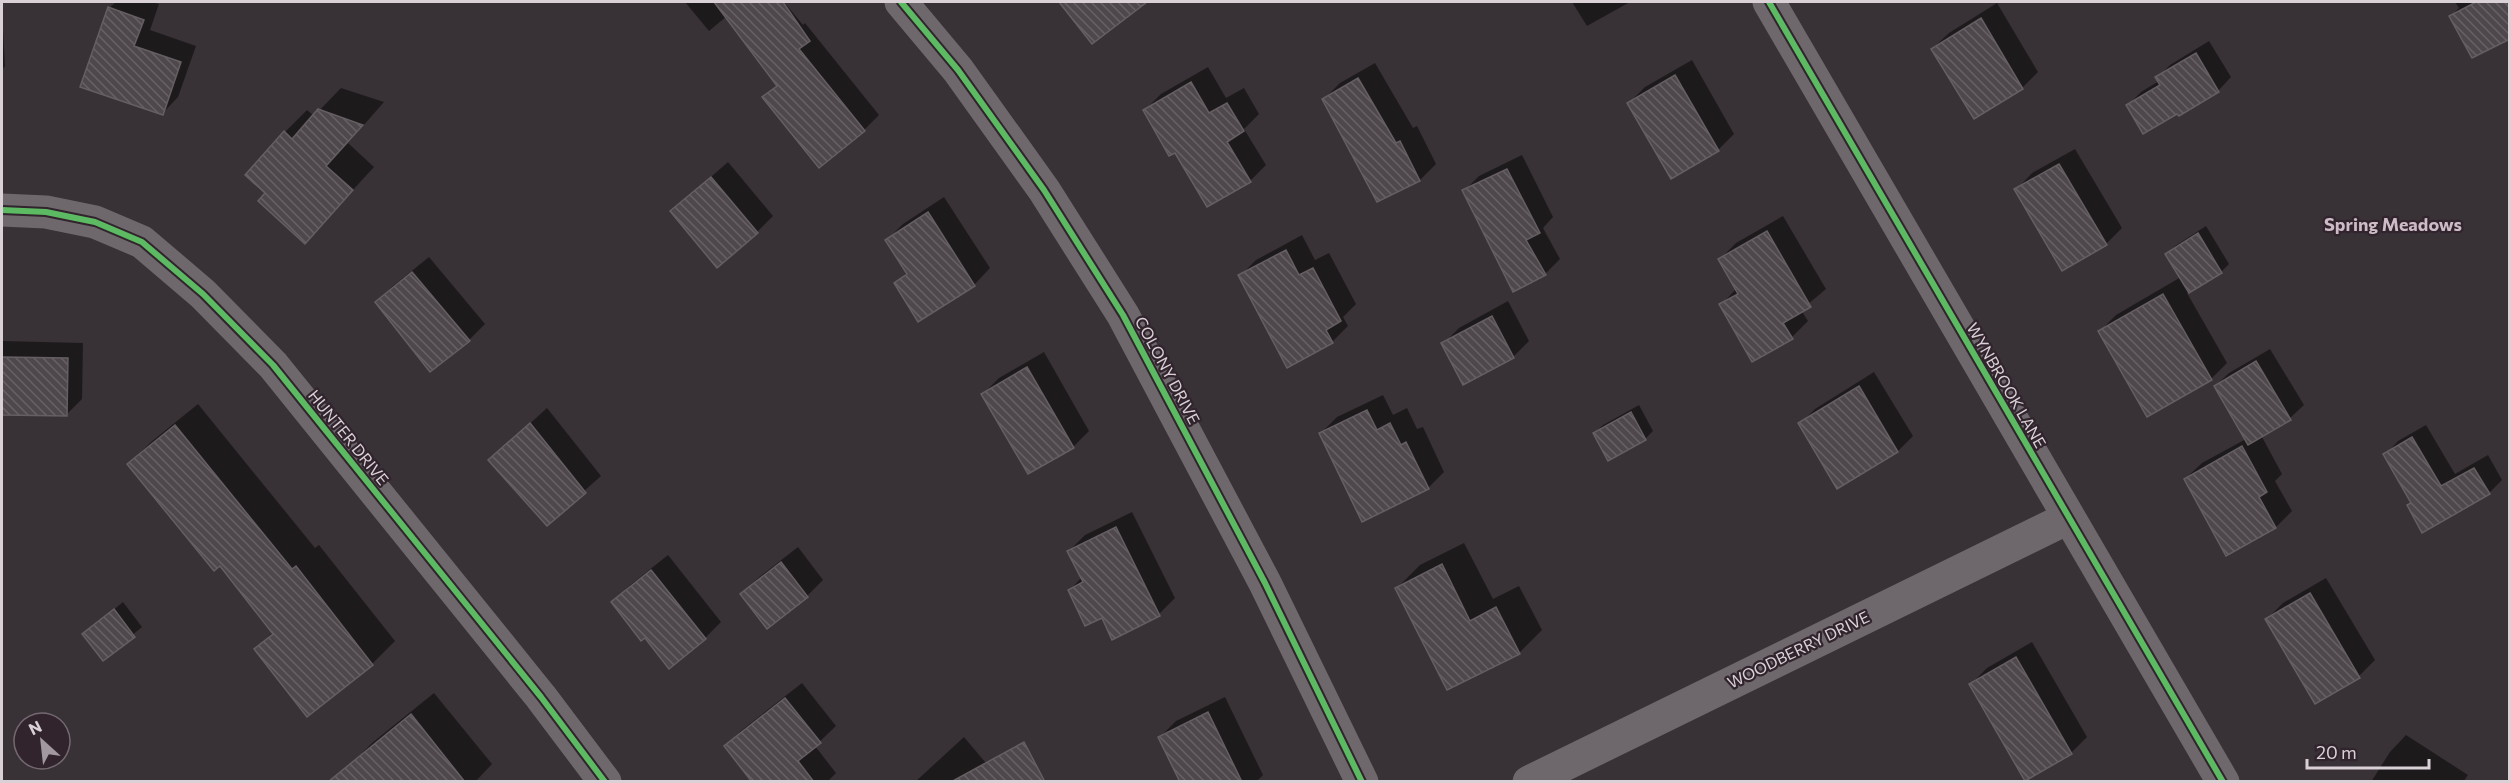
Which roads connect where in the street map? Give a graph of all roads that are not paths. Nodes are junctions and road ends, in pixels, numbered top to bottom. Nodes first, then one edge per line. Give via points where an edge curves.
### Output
1 (901, 2) edge
2 (1769, 2) edge
3 (2, 210) edge
4 (2068, 518) junction
5 (605, 782) edge
6 (1362, 782) edge
7 (1529, 782) edge
8 (2223, 782) edge

1 - 6 street, COLONY DRIVE via 958,70 1044,190 1123,315 1265,584
2 - 4 street, WYNBROOK LANE
3 - 5 street, HUNTER DRIVE via 46,212 95,222 141,242 203,294 273,365
4 - 7 street, WOODBERRY DRIVE
4 - 8 street, WYNBROOK LANE

